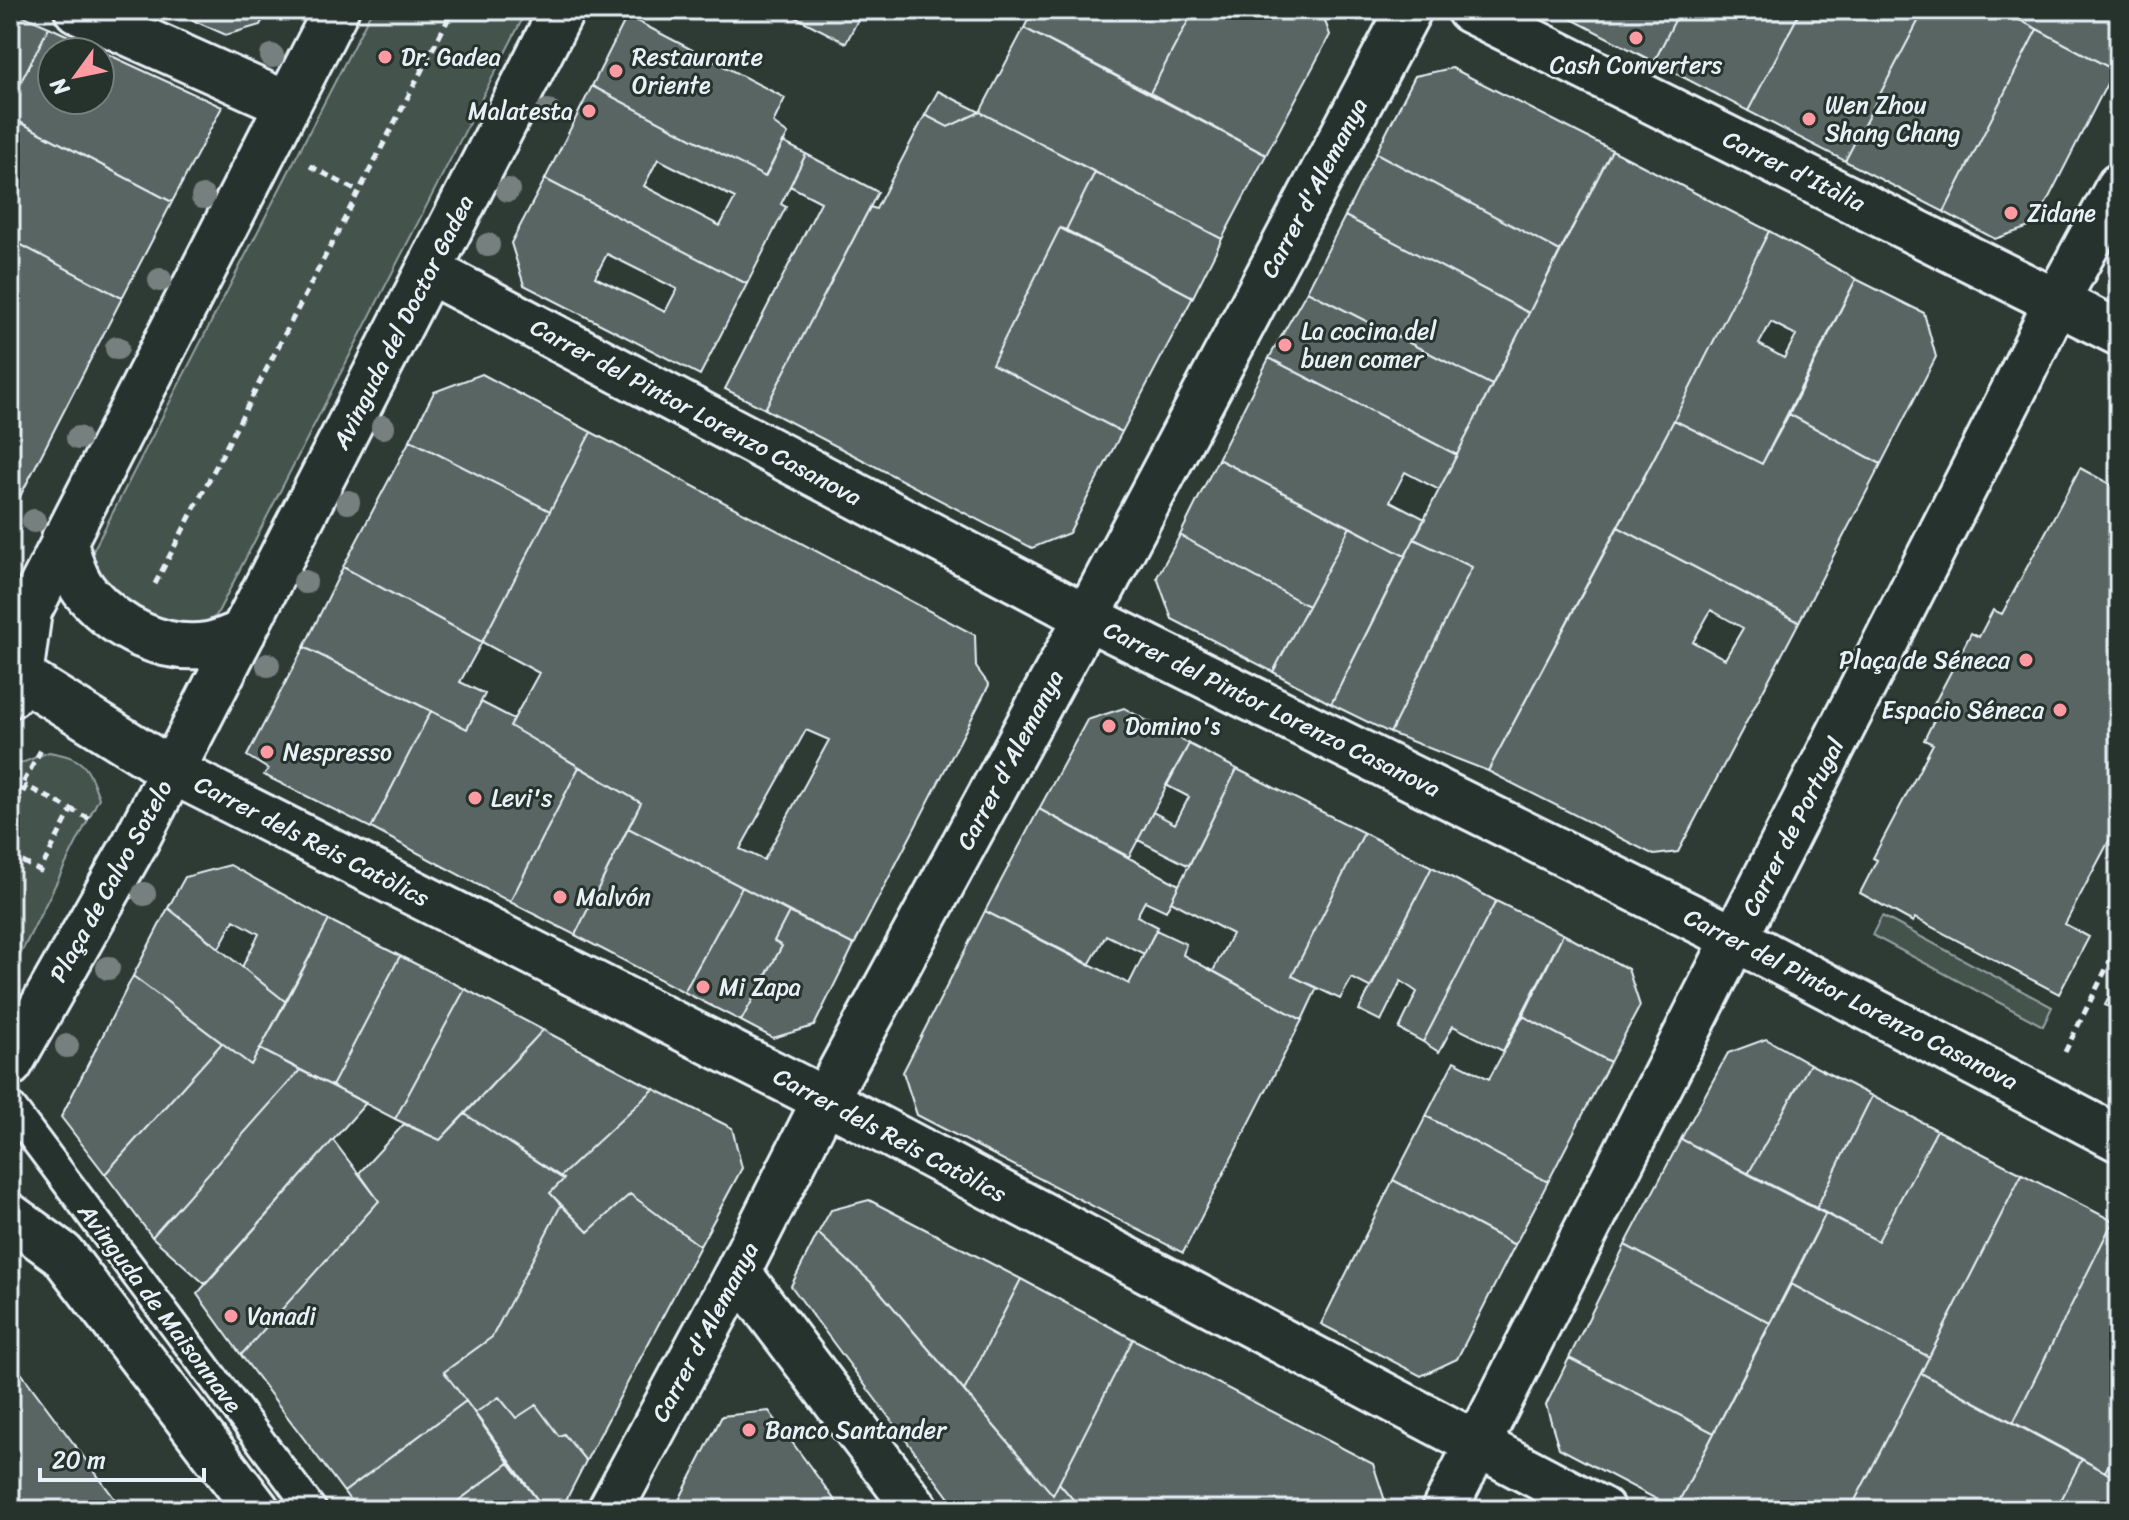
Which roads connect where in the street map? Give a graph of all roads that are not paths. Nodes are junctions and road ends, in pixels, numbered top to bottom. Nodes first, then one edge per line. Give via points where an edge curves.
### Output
1 (77, 10) edge
2 (336, 10) edge
3 (562, 10) edge
4 (1409, 10) edge
5 (1469, 10) edge
6 (287, 104) junction
7 (2119, 186) edge
8 (429, 271) junction
9 (2056, 302) junction
10 (2119, 333) edge
11 (64, 539) junction
12 (1087, 617) junction
13 (243, 633) junction
14 (13, 681) edge
15 (172, 771) junction
16 (1736, 939) junction
17 (10, 1064) edge
18 (825, 1100) junction
19 (10, 1106) edge
20 (2119, 1139) edge
21 (10, 1216) edge
22 (738, 1272) junction
23 (1478, 1446) junction
24 (257, 1510) edge
25 (312, 1510) edge
26 (610, 1510) edge
27 (917, 1510) edge
28 (1444, 1510) edge
29 (1602, 1510) edge

1 - 6 street
2 - 6 street
3 - 8 street, Avinguda del Doctor Gadea
4 - 12 street, Carrer d'Alemanya
5 - 9 street, Carrer d'Itàlia
6 - 11 street
7 - 9 street, Carrer de Portugal
8 - 12 street, Carrer del Pintor Lorenzo Casanova
8 - 13 street, Avinguda del Doctor Gadea
9 - 10 street, Carrer d'Itàlia
9 - 16 street, Carrer de Portugal
11 - 13 street via 86,594 131,631 171,646 210,645
11 - 14 street via 29,611
12 - 16 street, Carrer del Pintor Lorenzo Casanova
12 - 18 street, Carrer d'Alemanya
13 - 15 street, Avinguda del Doctor Gadea
14 - 15 street, Plaça de Calvo Sotelo
15 - 17 street, Plaça de Calvo Sotelo
15 - 18 street, Carrer dels Reis Catòlics
16 - 20 street, Carrer del Pintor Lorenzo Casanova
16 - 23 street, Carrer de Portugal
18 - 22 street, Carrer d'Alemanya
18 - 23 street, Carrer dels Reis Catòlics
19 - 25 lane, Avinguda de Maisonnave
21 - 24 street, Avinguda de Maisonnave via 62,1254
22 - 26 street, Carrer d'Alemanya
22 - 27 street
23 - 28 street, Carrer de Portugal
23 - 29 street, Carrer dels Reis Catòlics

